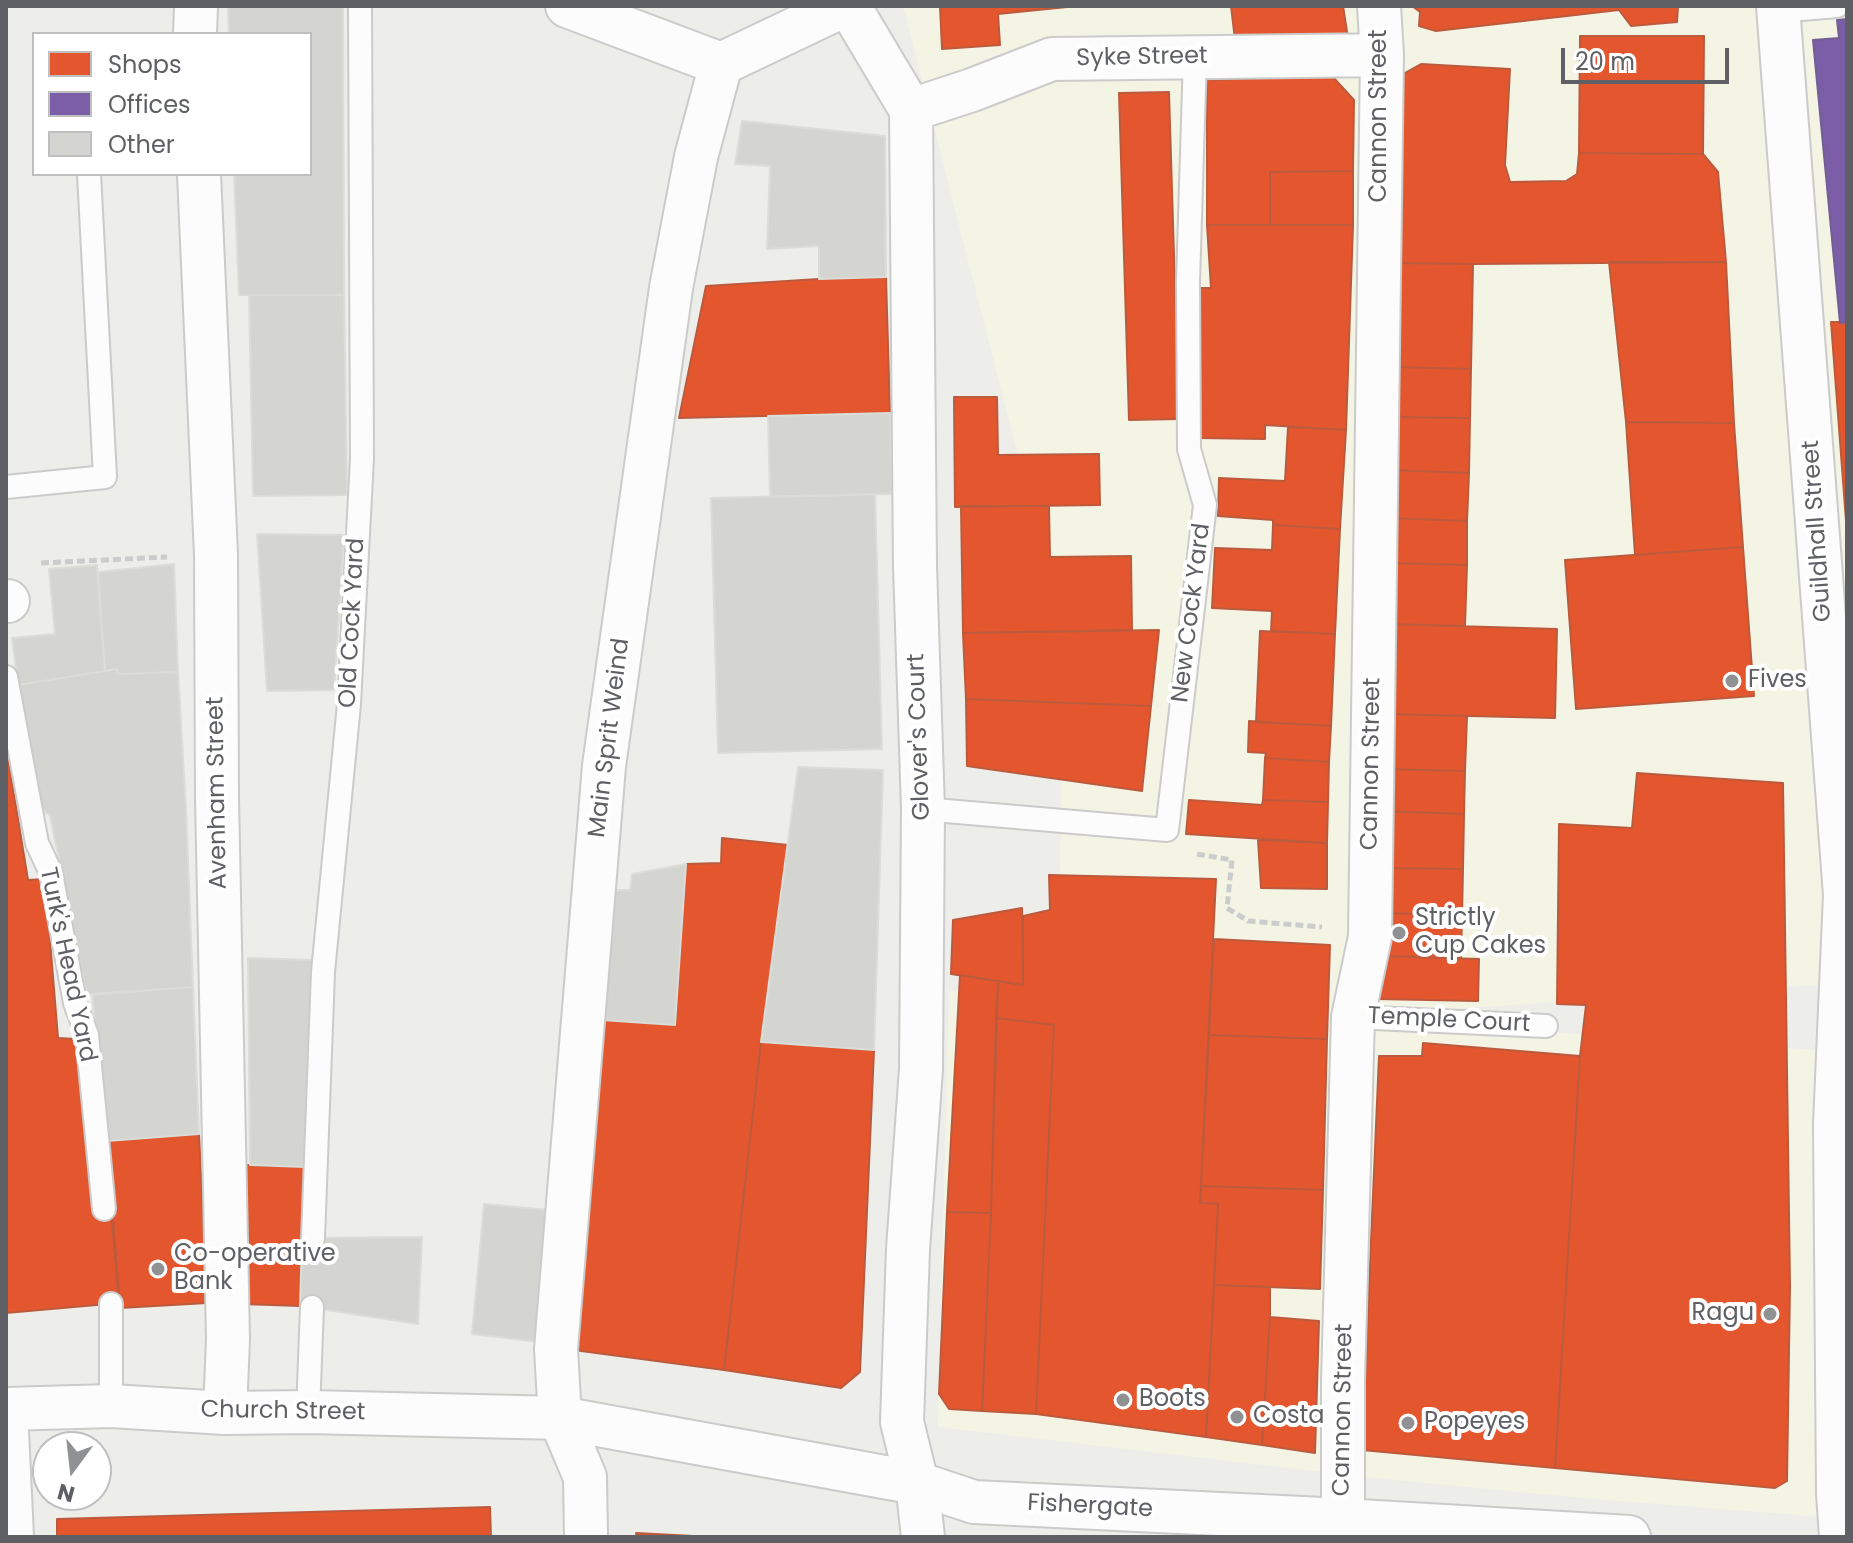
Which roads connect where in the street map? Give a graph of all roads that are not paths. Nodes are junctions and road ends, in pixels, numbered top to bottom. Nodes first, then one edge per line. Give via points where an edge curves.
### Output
1 (196, 6) edge
2 (360, 6) edge
3 (567, 6) edge
4 (846, 6) edge
5 (1379, 6) edge
6 (1837, 6) edge
7 (1778, 8) edge
8 (195, 32) edge
9 (1382, 55) junction
10 (1195, 57) junction
11 (721, 64) junction
12 (911, 110) junction
13 (89, 176) edge
14 (199, 176) edge
15 (6, 487) edge
16 (6, 677) edge
17 (923, 809) junction
18 (1846, 895) edge
19 (1353, 1017) junction
20 (1546, 1026) dead end
21 (104, 1209) dead end
22 (313, 1238) dead end
23 (111, 1304) dead end
24 (312, 1307) dead end
25 (111, 1406) junction
26 (6, 1409) edge
27 (308, 1412) junction
28 (225, 1413) junction
29 (560, 1418) junction
30 (917, 1483) junction
31 (1343, 1520) junction
32 (12, 1537) edge
33 (586, 1537) edge
34 (923, 1537) edge
35 (1629, 1537) edge
36 (1841, 1537) edge

1 - 8 street
2 - 22 lane, Old Cock Yard via 362,458 349,704 323,972
3 - 11 street
4 - 11 street
4 - 12 street
5 - 9 street, Cannon Street
6 - 7 lane
7 - 18 street, Guildhall Street
9 - 10 street, Syke Street
9 - 19 street, Cannon Street via 1370,937
10 - 12 street, Syke Street via 1052,59
10 - 17 lane, New Cock Yard via 1189,449 1205,505 1167,830
11 - 29 street, Main Sprit Weind via 696,157 671,288 604,766 556,1349
12 - 17 street, Glover's Court
13 - 15 lane via 105,477
14 - 28 street, Avenham Street via 216,555
16 - 21 lane, Turk's Head Yard via 37,843 51,873 75,1003 87,1035
17 - 30 street, Glover's Court via 921,1069 902,1422
18 - 36 street, Guildhall Street via 1835,1124
19 - 20 lane, Temple Court
19 - 31 street, Cannon Street
23 - 25 lane
24 - 27 lane
25 - 26 street, Church Street
25 - 28 street, Church Street
26 - 32 street
27 - 28 street, Church Street
27 - 29 street, Church Street
29 - 30 street, Fishergate
29 - 33 street, Main Sprit Weind via 585,1477
30 - 31 street, Fishergate via 974,1502
30 - 34 street, Glover's Court
31 - 35 street, Fishergate

